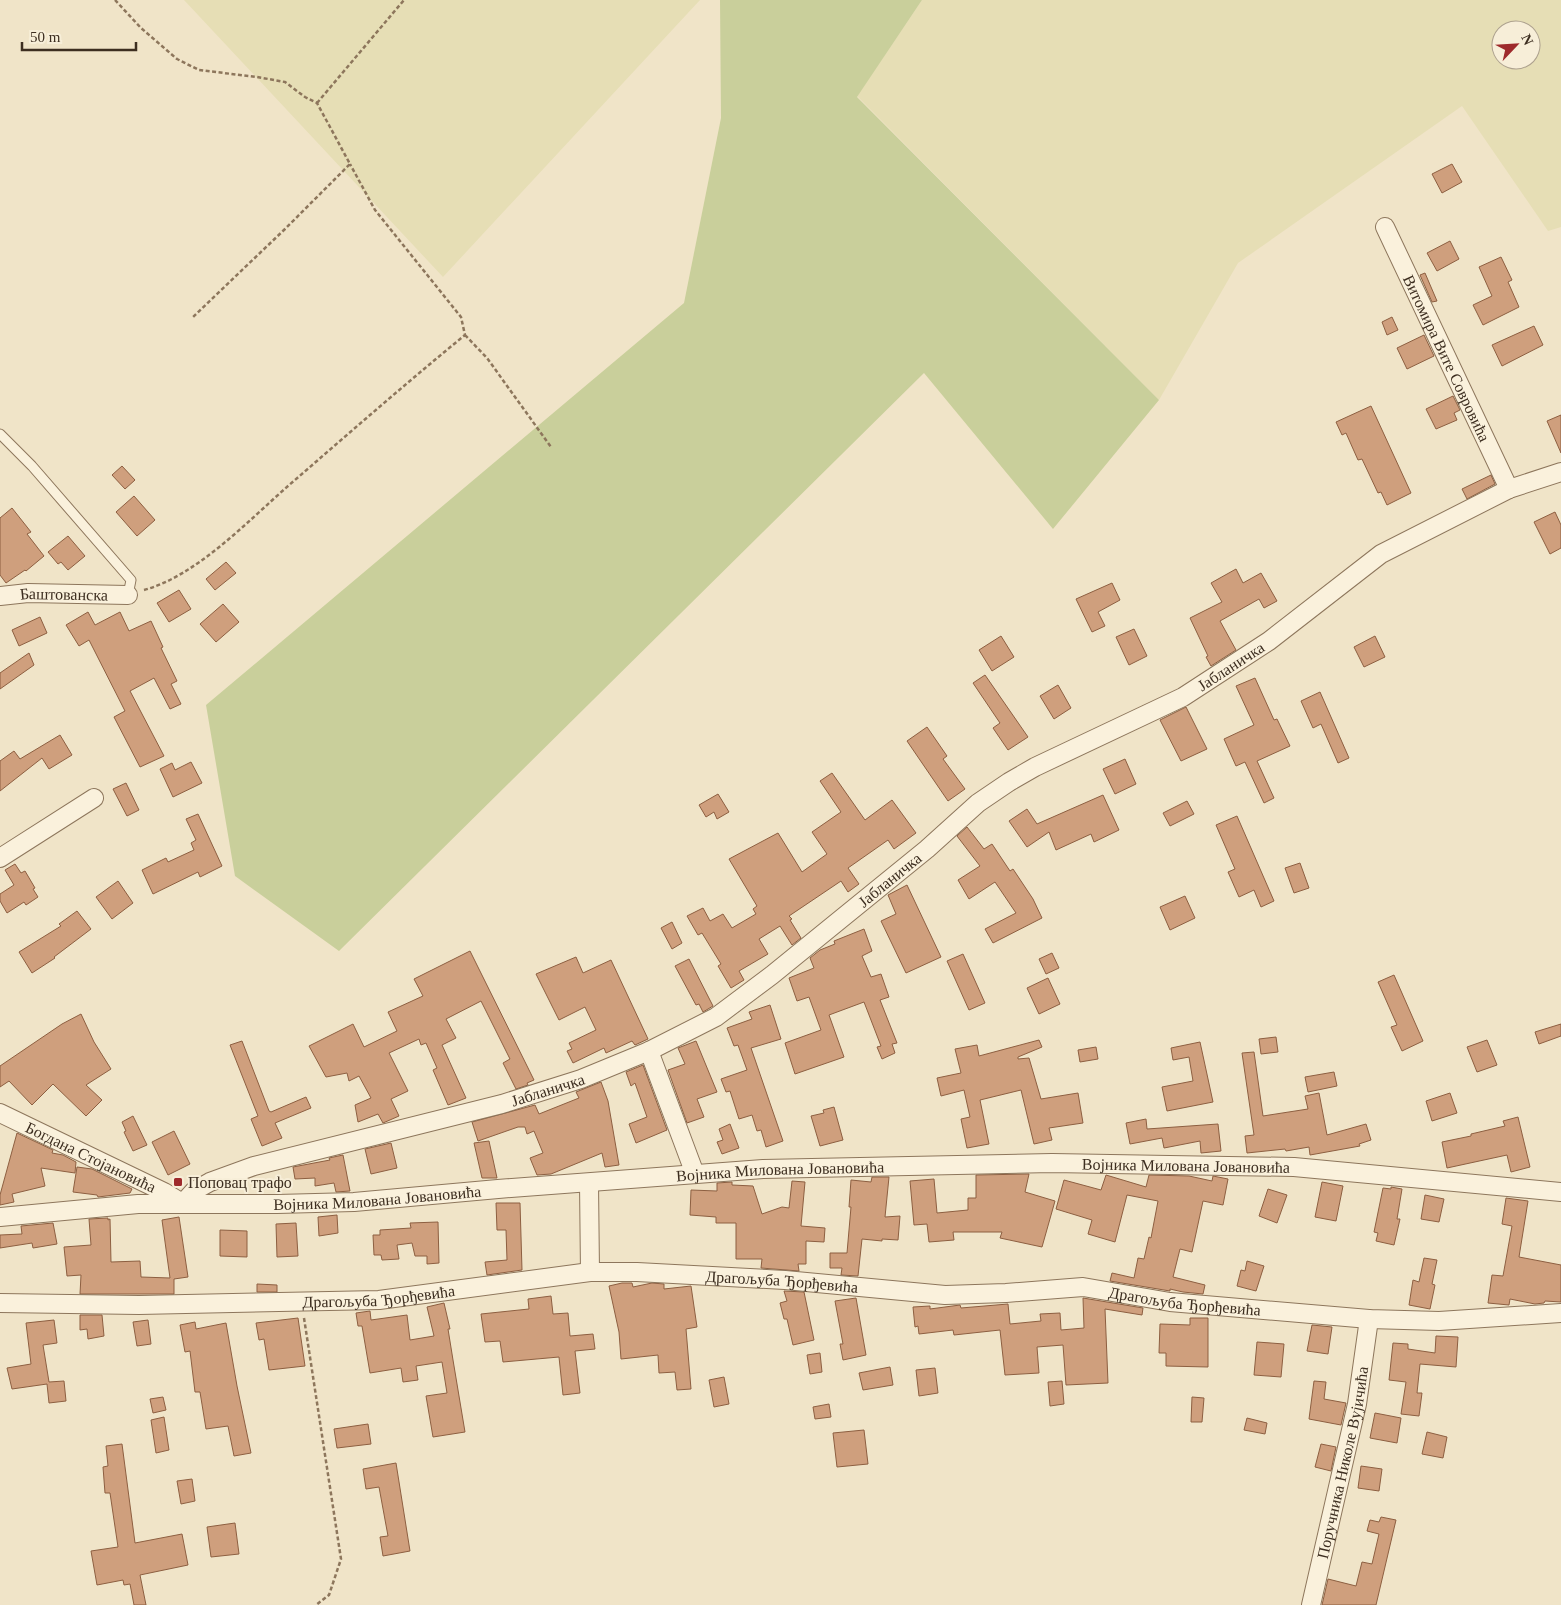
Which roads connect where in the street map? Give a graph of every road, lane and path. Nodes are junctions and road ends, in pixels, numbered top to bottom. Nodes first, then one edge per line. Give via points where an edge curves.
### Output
1 (115, 0) edge
2 (404, 0) edge
3 (317, 103) junction
4 (350, 164) junction
5 (1385, 227) dead end
6 (192, 318) dead end
7 (465, 335) junction
8 (0, 434) edge
9 (551, 447) dead end
10 (1561, 472) edge
11 (1509, 489) junction
12 (128, 595) junction
13 (0, 596) edge
14 (94, 798) dead end
15 (0, 858) edge
16 (649, 1051) junction
17 (0, 1113) edge
18 (696, 1174) junction
19 (589, 1183) junction
20 (1561, 1192) edge
21 (182, 1203) junction
22 (0, 1217) edge
23 (590, 1272) junction
24 (0, 1303) edge
25 (302, 1303) junction
26 (1561, 1313) edge
27 (1369, 1319) junction
28 (316, 1605) edge
29 (1311, 1605) edge

1 - 3 path via 141,28 184,63 199,70 285,82
2 - 3 path
3 - 4 path
4 - 6 path
4 - 7 path via 375,210 461,317
5 - 11 street, Витомира Вите Совровића
7 - 9 path via 487,358
7 - 12 path via 206,558 160,586
8 - 12 lane via 131,580
10 - 11 street, Јабланичка
11 - 16 street, Јабланичка via 1380,554 1269,641 1183,697 1009,782 978,803 927,850 716,1017
12 - 13 street, Баштованска via 28,593
14 - 15 street
16 - 18 street
16 - 21 street, Јабланичка via 581,1079 502,1104 254,1166 210,1182
17 - 21 street, Богдана Стојановића
18 - 19 street, Војника Милована Јовановића
18 - 20 street, Војника Милована Јовановића via 763,1169 1052,1163 1294,1167
19 - 21 street, Војника Милована Јовановића via 354,1202
19 - 23 street
21 - 22 street, Војника Милована Јовановића
23 - 25 street, Драгољуба Ђорђевића via 380,1300
23 - 27 street, Драгољуба Ђорђевића via 785,1280 945,1295 1084,1287 1170,1302
24 - 25 street, Драгољуба Ђорђевића via 139,1306
25 - 28 path via 341,1559 329,1595
26 - 27 street, Драгољуба Ђорђевића via 1439,1321
27 - 29 street, Поручника Николе Вујичића via 1357,1404

